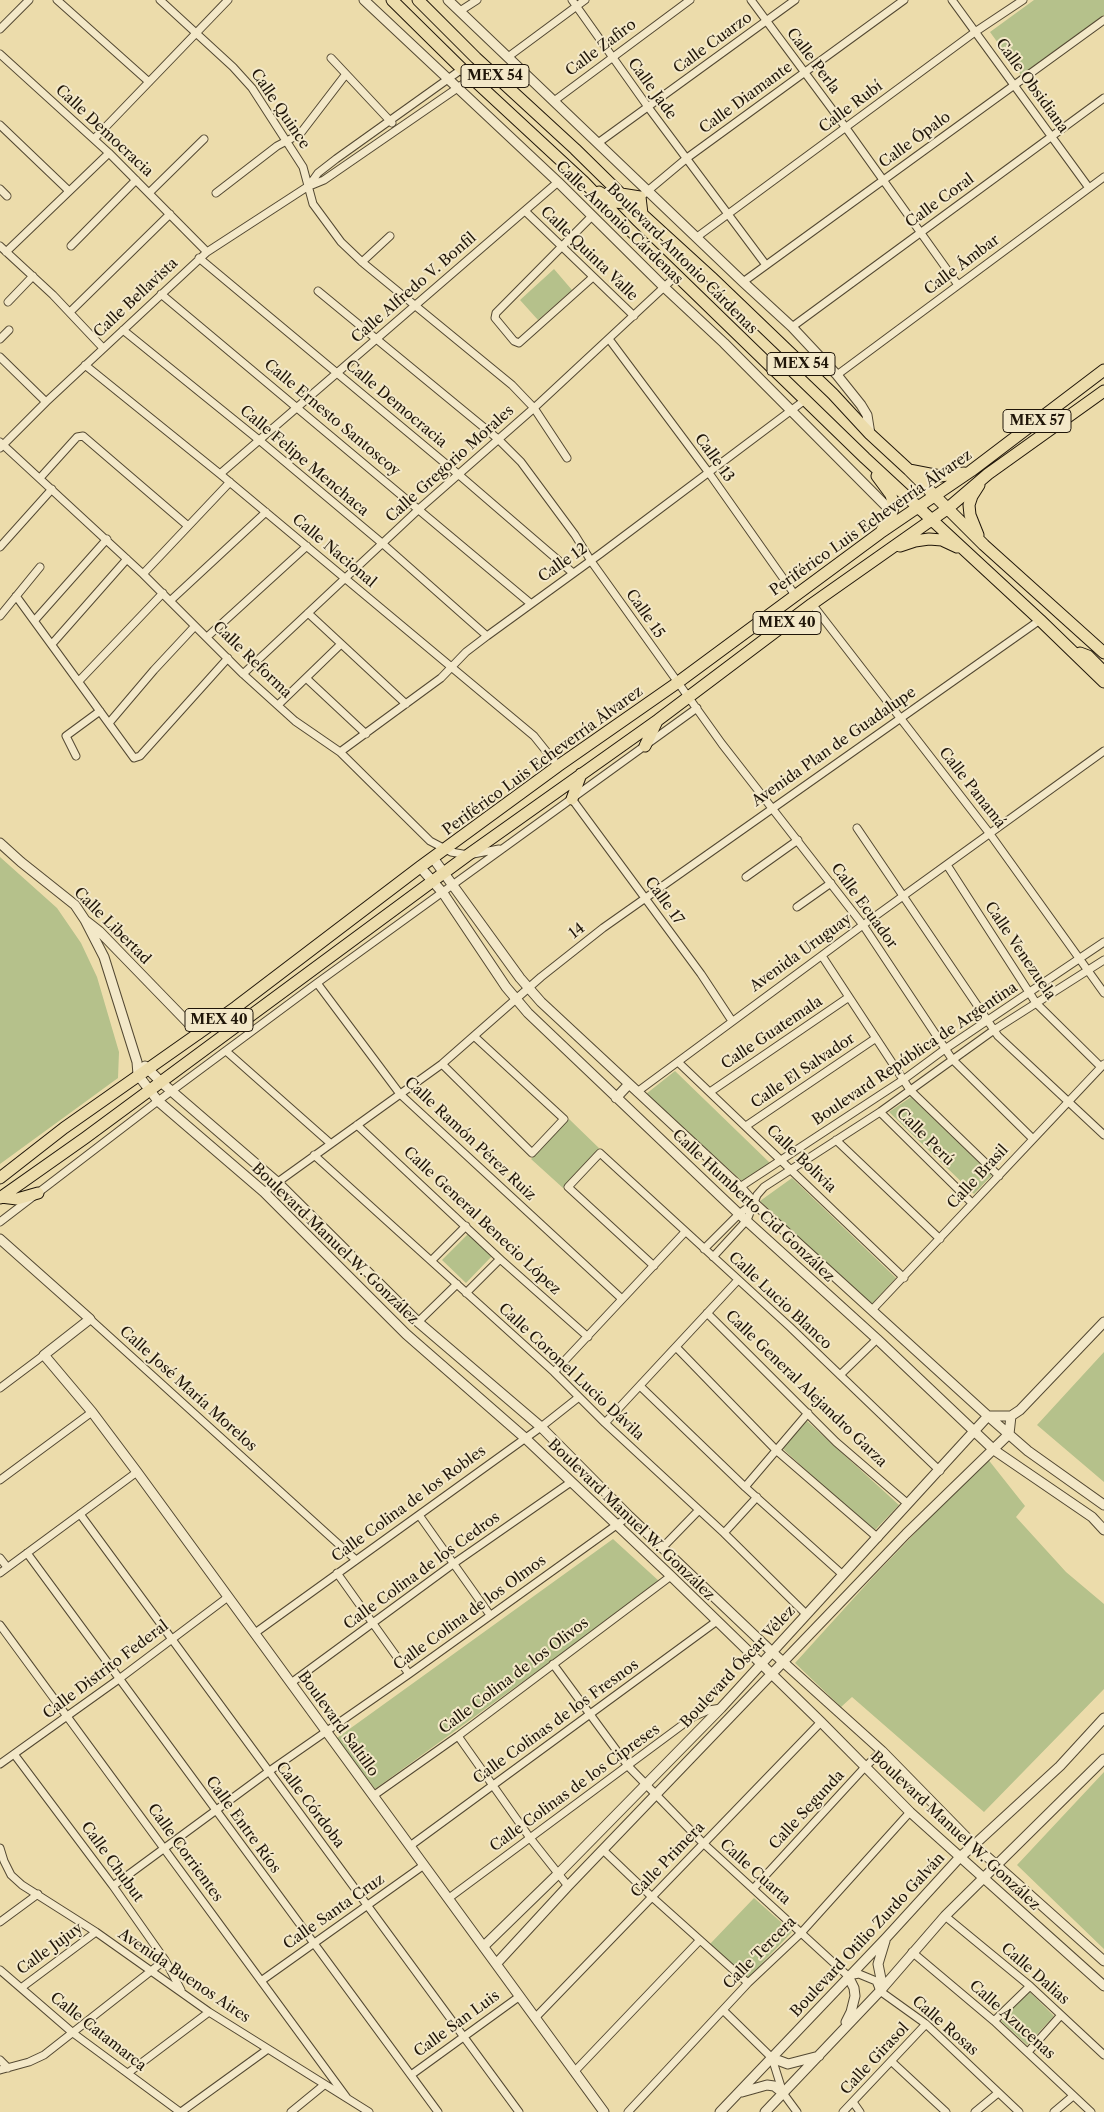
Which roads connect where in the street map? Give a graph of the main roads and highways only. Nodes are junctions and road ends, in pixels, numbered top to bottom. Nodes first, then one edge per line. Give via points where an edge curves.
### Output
1 (392, 0) edge
2 (418, 0) edge
3 (584, 182) junction
4 (621, 194) junction
5 (631, 204) junction
6 (642, 214) junction
7 (630, 230) junction
8 (1104, 370) edge
9 (1104, 392) edge
10 (865, 458) junction
11 (909, 470) junction
12 (971, 471) junction
13 (988, 474) junction
14 (936, 496) junction
15 (919, 508) junction
16 (947, 509) junction
17 (931, 519) junction
18 (880, 533) junction
19 (984, 545) junction
20 (886, 550) junction
21 (967, 552) junction
22 (1014, 572) junction
23 (1000, 584) junction
24 (1071, 650) junction
25 (1104, 653) edge
26 (1104, 672) edge
27 (1104, 682) edge
28 (658, 720) junction
29 (645, 746) road end
30 (581, 774) junction
31 (572, 799) road end
32 (0, 1178) edge
33 (38, 1194) road end
34 (1, 1198) edge

1 - 3 main road, Boulevard Antonio Cárdenas / MEX 54
2 - 4 main road, Boulevard Antonio Cárdenas / MEX 54
3 - 5 main road via 616,202
3 - 7 main road, Boulevard Antonio Cárdenas / MEX 54
4 - 5 main road, Boulevard Antonio Cárdenas / MEX 54
4 - 6 main road via 644,193
5 - 6 main road, Boulevard Antonio Cárdenas / MEX 54
5 - 7 main road via 628,216
6 - 11 main road, Boulevard Antonio Cárdenas / MEX 54
7 - 10 main road, Boulevard Antonio Cárdenas / MEX 54
8 - 12 main road, Periférico Luis Echeverría Álvarez / MEX 57
9 - 13 main road, Periférico Luis Echeverría Álvarez / MEX 57
10 - 15 main road, Boulevard Antonio Cárdenas / MEX 54
10 - 18 main road via 891,495 892,512
11 - 12 main road via 940,476
11 - 14 main road, Boulevard Antonio Cárdenas / MEX 54
12 - 14 main road, Periférico Luis Echeverría Álvarez / MEX 57
13 - 16 main road, Periférico Luis Echeverría Álvarez / MEX 57
13 - 19 main road via 972,496 969,506
14 - 15 main road, Periférico Luis Echeverría Álvarez / MEX 57
14 - 16 main road, Boulevard Antonio Cárdenas / MEX 54
15 - 17 main road, Boulevard Antonio Cárdenas / MEX 54
15 - 18 main road, Periférico Luis Echeverría Álvarez / MEX 40
16 - 17 main road, Periférico Luis Echeverría Álvarez / MEX 57
16 - 19 main road, Boulevard Antonio Cárdenas / MEX 54
17 - 20 main road, Periférico Luis Echeverría Álvarez / MEX 40
17 - 21 main road, Boulevard Antonio Cárdenas / MEX 54
18 - 32 main road, Periférico Luis Echeverría Álvarez / MEX 40 via 444,849 199,1034 64,1128
19 - 22 main road, Boulevard Antonio Cárdenas / MEX 54
20 - 21 main road via 929,539 953,544
20 - 28 main road, Periférico Luis Echeverría Álvarez / MEX 40
21 - 23 main road, Boulevard Antonio Cárdenas / MEX 54
22 - 23 main road
22 - 25 main road, Boulevard Antonio Cárdenas / MEX 54
23 - 24 main road, Boulevard Antonio Cárdenas / MEX 54
24 - 26 main road via 1088,656
24 - 27 main road, Boulevard Antonio Cárdenas / MEX 54
28 - 29 main road
28 - 30 main road, Periférico Luis Echeverría Álvarez / MEX 40
30 - 31 main road
30 - 34 main road, Periférico Luis Echeverría Álvarez / MEX 40
33 - 34 main road via 17,1199

